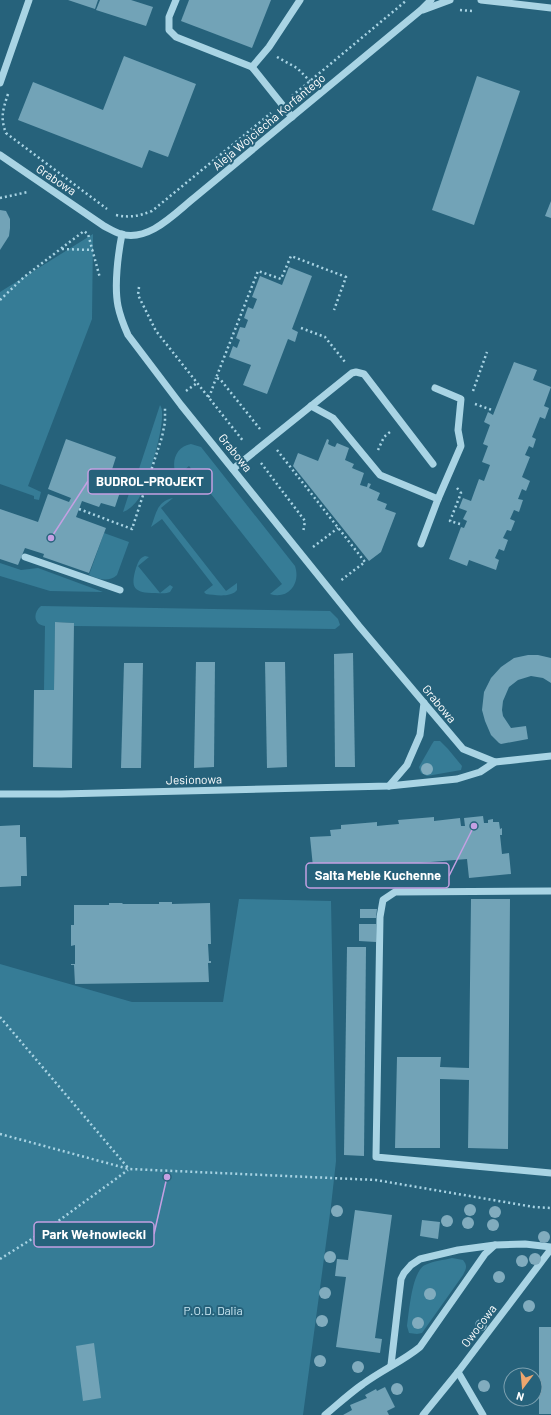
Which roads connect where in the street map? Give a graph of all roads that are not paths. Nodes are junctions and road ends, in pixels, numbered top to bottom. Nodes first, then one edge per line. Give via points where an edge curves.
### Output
1 (29, 0) edge
2 (176, 0) edge
3 (300, 0) edge
4 (431, 0) edge
5 (450, 0) edge
6 (481, 0) edge
7 (551, 8) edge
8 (421, 10) junction
9 (252, 67) junction
10 (0, 83) edge
11 (292, 117) junction
12 (0, 155) edge
13 (122, 234) junction
14 (435, 388) dead end
15 (311, 406) junction
16 (433, 464) dead end
17 (233, 469) junction
18 (438, 499) junction
19 (421, 544) dead end
20 (25, 557) dead end
21 (120, 590) dead end
22 (424, 704) junction
23 (551, 756) edge
24 (494, 762) junction
25 (389, 786) junction
26 (0, 794) edge
27 (551, 891) edge
28 (551, 1173) edge
29 (495, 1245) junction
30 (551, 1248) edge
31 (391, 1366) junction
32 (458, 1372) junction
33 (325, 1415) edge
34 (423, 1415) edge
35 (483, 1415) edge

1 - 10 street
2 - 9 street via 169,17 169,30 176,37
3 - 9 street via 267,50
4 - 8 street, Aleja Wojciecha Korfantego
5 - 8 street, Aleja Wojciecha Korfantego
6 - 7 street
8 - 11 street, Aleja Wojciecha Korfantego
9 - 11 street
11 - 13 street, Aleja Wojciecha Korfantego via 161,225 138,234
12 - 13 street, Grabowa via 104,226
13 - 17 street, Grabowa via 117,291 122,322 128,335
14 - 18 street via 461,399 458,430 461,446
15 - 16 street via 352,373 364,374
15 - 17 street
15 - 18 street via 333,418 380,475
17 - 22 street, Grabowa
18 - 19 street
20 - 21 street
22 - 24 street, Grabowa via 463,750
22 - 25 street via 420,735 406,764
23 - 24 street, Jesionowa
24 - 25 street, Jesionowa via 480,772 457,779
25 - 26 street, Jesionowa
27 - 28 street via 395,892 383,900 380,917 376,1157
29 - 30 street via 524,1244
29 - 31 street via 485,1254 420,1347
29 - 31 street via 420,1259 404,1273 401,1279
30 - 32 street, Owocowa
31 - 33 street via 363,1384
32 - 34 street, Owocowa
32 - 35 street

